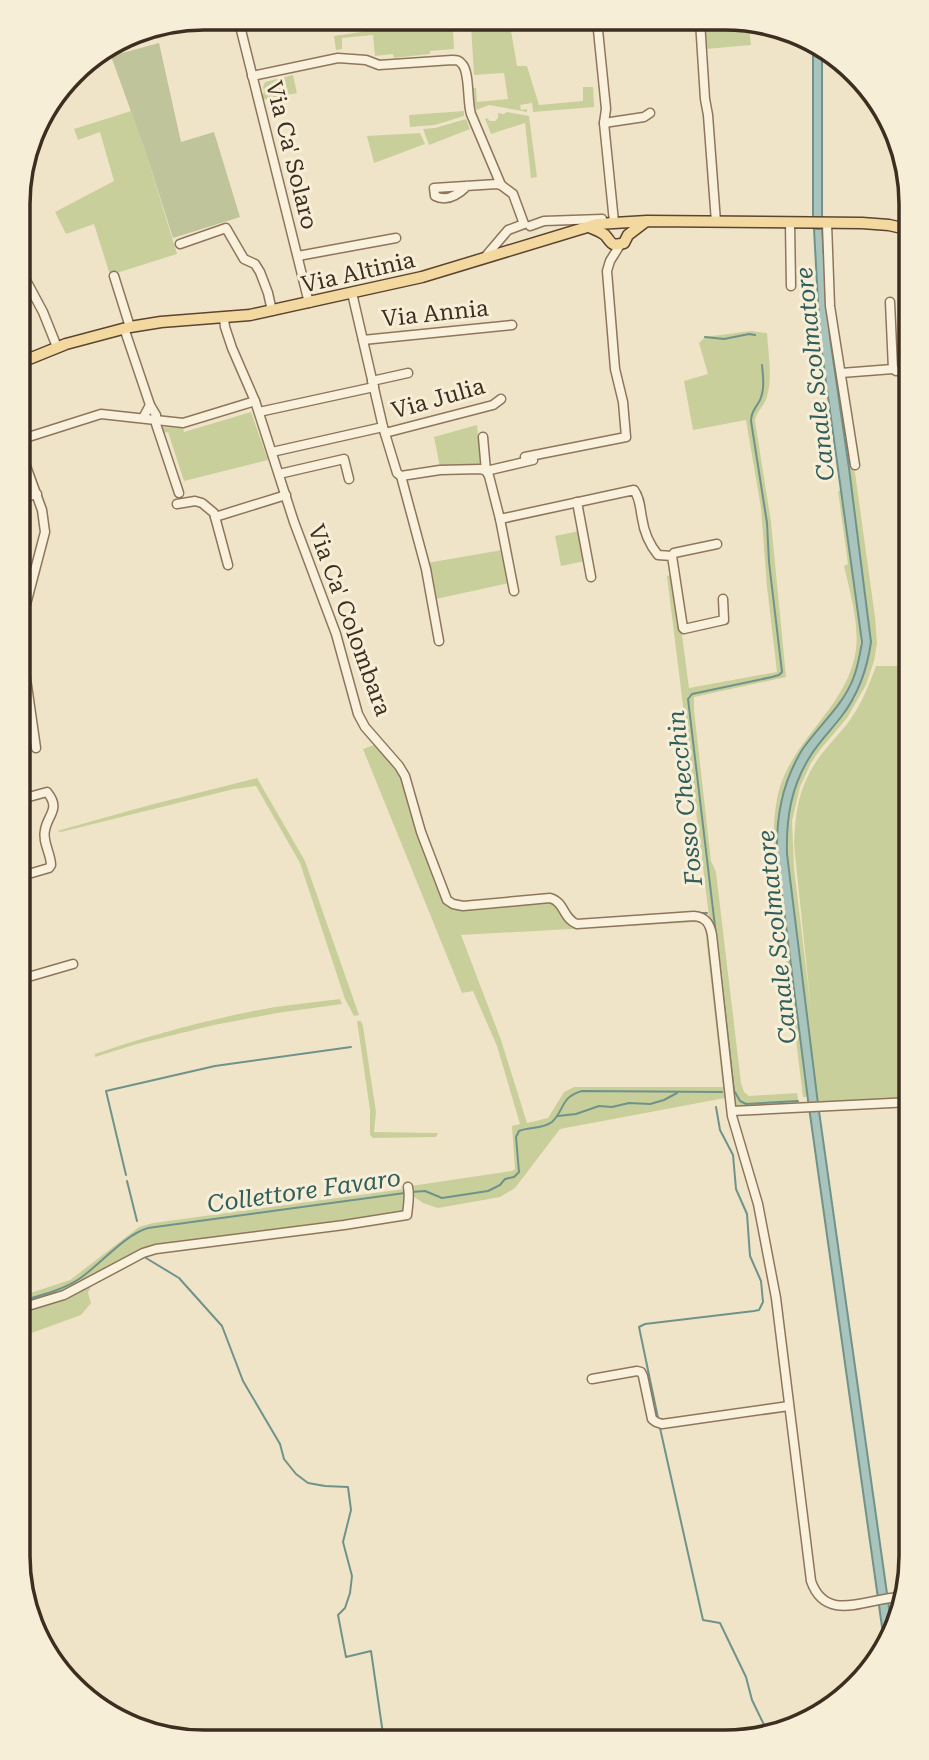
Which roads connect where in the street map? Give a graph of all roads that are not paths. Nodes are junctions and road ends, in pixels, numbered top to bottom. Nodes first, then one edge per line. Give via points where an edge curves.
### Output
1 (241, 30) edge
2 (598, 30) edge
3 (701, 30) edge
4 (252, 76) junction
5 (650, 113) dead end
6 (604, 123) junction
7 (501, 185) junction
8 (467, 186) dead end
9 (647, 221) junction
10 (611, 222) junction
11 (716, 222) junction
12 (790, 223) junction
13 (821, 224) junction
14 (527, 225) junction
15 (585, 225) junction
16 (899, 228) edge
17 (628, 236) junction
18 (396, 238) dead end
19 (607, 238) junction
20 (535, 243) junction
21 (180, 244) dead end
22 (620, 245) junction
23 (299, 256) junction
24 (483, 260) junction
25 (610, 261) junction
26 (114, 276) dead end
27 (791, 286) dead end
28 (30, 288) edge
29 (352, 293) junction
30 (890, 302) dead end
31 (309, 303) junction
32 (272, 311) junction
33 (224, 318) junction
34 (512, 325) dead end
35 (127, 328) junction
36 (363, 340) junction
37 (57, 347) junction
38 (30, 358) edge
39 (893, 369) junction
40 (899, 371) edge
41 (408, 373) dead end
42 (841, 373) junction
43 (373, 384) junction
44 (501, 399) dead end
45 (255, 401) junction
46 (150, 405) junction
47 (259, 412) junction
48 (143, 418) junction
49 (156, 420) junction
50 (384, 430) junction
51 (30, 437) edge
52 (483, 437) dead end
53 (272, 452) junction
54 (855, 465) dead end
55 (486, 471) junction
56 (279, 474) junction
57 (401, 476) junction
58 (30, 477) edge
59 (349, 479) dead end
60 (179, 493) dead end
61 (37, 494) junction
62 (286, 495) junction
63 (30, 496) edge
64 (577, 502) junction
65 (177, 504) dead end
66 (215, 517) junction
67 (500, 519) junction
68 (717, 544) dead end
69 (672, 556) junction
70 (228, 565) dead end
71 (592, 577) dead end
72 (30, 589) edge
73 (514, 591) dead end
74 (723, 599) dead end
75 (439, 641) dead end
76 (30, 713) edge
77 (36, 748) dead end
78 (30, 797) edge
79 (30, 874) edge
80 (73, 964) dead end
81 (30, 977) edge
82 (899, 1103) edge
83 (732, 1111) junction
84 (409, 1192) dead end
85 (30, 1305) edge
86 (592, 1379) dead end
87 (789, 1406) junction
88 (894, 1598) edge

1 - 4 street, Via Ca' Solaro
2 - 6 street
3 - 11 street
4 - 7 street via 342,57 379,65 459,61 465,68 469,107
4 - 23 street, Via Ca' Solaro
5 - 6 street
6 - 10 street
7 - 8 street
7 - 14 street via 513,194
9 - 10 main road, Via Altinia
9 - 11 main road, Via Altinia
9 - 17 main road
10 - 15 main road, Via Altinia
10 - 17 main road via 626,227
10 - 19 main road
11 - 12 main road, Via Altinia
12 - 13 main road, Via Altinia
12 - 27 street
13 - 16 main road, Via Altinia
13 - 42 street
14 - 15 street via 544,221
14 - 20 street
14 - 24 street via 508,230
15 - 19 main road
15 - 20 main road, Via Altinia
17 - 22 main road
18 - 23 street
19 - 22 main road
19 - 25 street
20 - 24 main road, Via Altinia
21 - 32 street via 226,228 244,259 260,272
22 - 25 street
23 - 31 street, Via Ca' Solaro
24 - 29 main road, Via Altinia
25 - 55 street via 615,369 626,437
26 - 35 street
28 - 37 street
29 - 31 main road, Via Altinia
29 - 36 street
30 - 39 street
31 - 32 main road, Via Altinia
32 - 33 main road, Via Altinia
33 - 35 main road, Via Altinia
33 - 45 street, Via Ca' Colombara
34 - 36 street, Via Annia
35 - 37 main road, Via Altinia
35 - 46 street
36 - 43 street
37 - 38 main road, Via Altinia
39 - 40 street
39 - 42 street
41 - 43 street
42 - 54 street
43 - 47 street
43 - 50 street
44 - 50 street, Via Julia via 493,405
45 - 47 street, Via Ca' Colombara
45 - 49 street via 183,423
46 - 48 street
46 - 49 street
47 - 53 street, Via Ca' Colombara
48 - 49 street
48 - 51 street via 101,414
49 - 60 street
50 - 53 street, Via Julia
50 - 57 street
52 - 55 street
53 - 56 street, Via Ca' Colombara
55 - 57 street via 440,470
55 - 67 street
56 - 59 street via 344,459
56 - 62 street, Via Ca' Colombara
57 - 75 street via 430,584
58 - 61 street
61 - 63 street
61 - 72 street via 45,532
62 - 66 street
62 - 83 street, Via Ca' Colombara via 336,634 358,714 405,776 447,900 463,906 555,899 577,924 704,919 712,935
64 - 67 street
64 - 69 street via 636,492 652,548 658,555
64 - 71 street
65 - 66 street via 198,502
66 - 70 street
67 - 73 street
68 - 69 street
69 - 74 street via 684,629 724,621
76 - 77 street
78 - 79 street via 47,792 54,806 44,831 51,865
80 - 81 street
82 - 83 street
83 - 87 street, Via Ca' Colombara via 765,1240
84 - 85 street via 408,1215 156,1249 64,1295
86 - 87 street via 641,1372 652,1419 662,1424
87 - 88 street, Via Ca' Colombara via 814,1588 821,1599 836,1605

